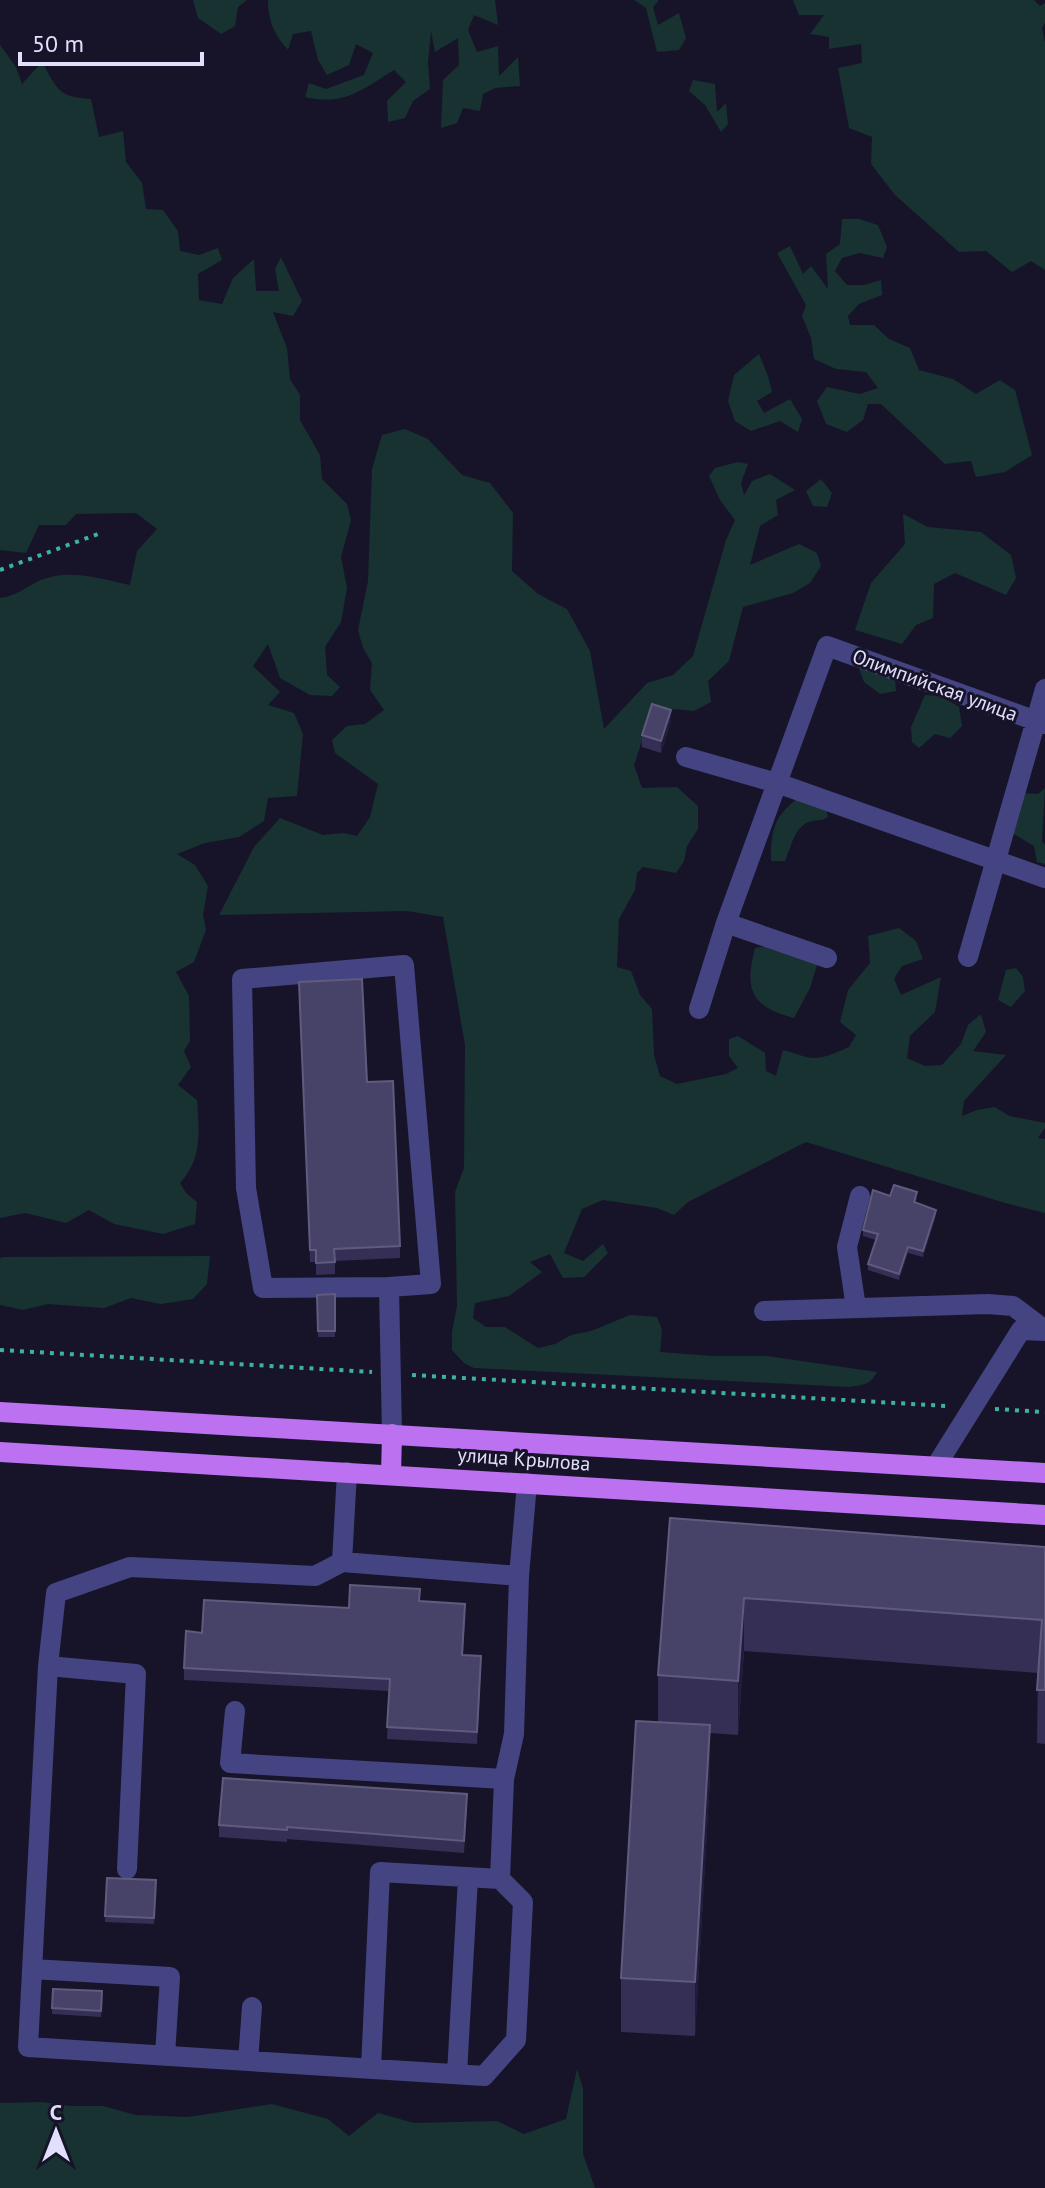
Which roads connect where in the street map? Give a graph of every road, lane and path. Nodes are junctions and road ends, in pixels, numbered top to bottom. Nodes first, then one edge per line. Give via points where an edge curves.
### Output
1 (98, 534) dead end
2 (0, 570) edge
3 (1045, 689) edge
4 (1040, 723) edge
5 (686, 757) dead end
6 (777, 783) junction
7 (994, 861) junction
8 (1045, 878) edge
9 (726, 923) junction
10 (968, 957) dead end
11 (827, 958) dead end
12 (699, 1009) dead end
13 (860, 1196) dead end
14 (389, 1287) junction
15 (856, 1308) junction
16 (764, 1311) dead end
17 (1045, 1330) edge
18 (0, 1350) edge
19 (391, 1373) junction
20 (972, 1407) junction
21 (0, 1412) edge
22 (1045, 1412) edge
23 (392, 1434) junction
24 (0, 1452) edge
25 (936, 1466) junction
26 (347, 1472) junction
27 (1045, 1473) edge
28 (391, 1475) junction
29 (527, 1483) junction
30 (1045, 1515) edge
31 (342, 1562) junction
32 (519, 1576) junction
33 (48, 1666) junction
34 (235, 1711) dead end
35 (504, 1779) junction
36 (127, 1869) dead end
37 (468, 1878) junction
38 (500, 1879) junction
39 (32, 1969) junction
40 (252, 2007) dead end
41 (165, 2055) junction
42 (248, 2061) junction
43 (371, 2068) junction
44 (457, 2074) junction

1 - 2 path
3 - 4 street
4 - 6 street, Олимпийская улица via 827,646
4 - 7 street
5 - 6 street
6 - 7 street
6 - 9 street, Олимпийская улица
7 - 8 street
7 - 10 street
9 - 11 street
9 - 12 street, Олимпийская улица
13 - 15 street via 847,1247
14 - 14 street via 431,1284 404,965 242,979 246,1188 263,1288
14 - 19 street
15 - 16 street
15 - 17 street via 1013,1306
17 - 20 street via 1021,1330
18 - 19 path
19 - 20 path
19 - 23 street
20 - 22 path
20 - 25 street
21 - 23 main road, улица Крылова
23 - 25 main road, улица Крылова
23 - 28 main road
24 - 26 main road, улица Крылова
25 - 27 main road, улица Крылова
26 - 28 main road, улица Крылова
26 - 31 street
28 - 29 main road, улица Крылова
29 - 30 main road, улица Крылова
29 - 32 street
31 - 32 street
31 - 33 street via 315,1576 130,1567 56,1593
32 - 35 street via 514,1734
33 - 36 street via 136,1674
33 - 39 street
34 - 35 street via 230,1763
35 - 38 street
37 - 38 street
37 - 43 street via 380,1872
37 - 44 street
38 - 44 street via 523,1902 516,2040 484,2076
39 - 41 street via 28,2047
39 - 41 street via 170,1977
40 - 42 street
41 - 42 street
42 - 43 street
43 - 44 street

